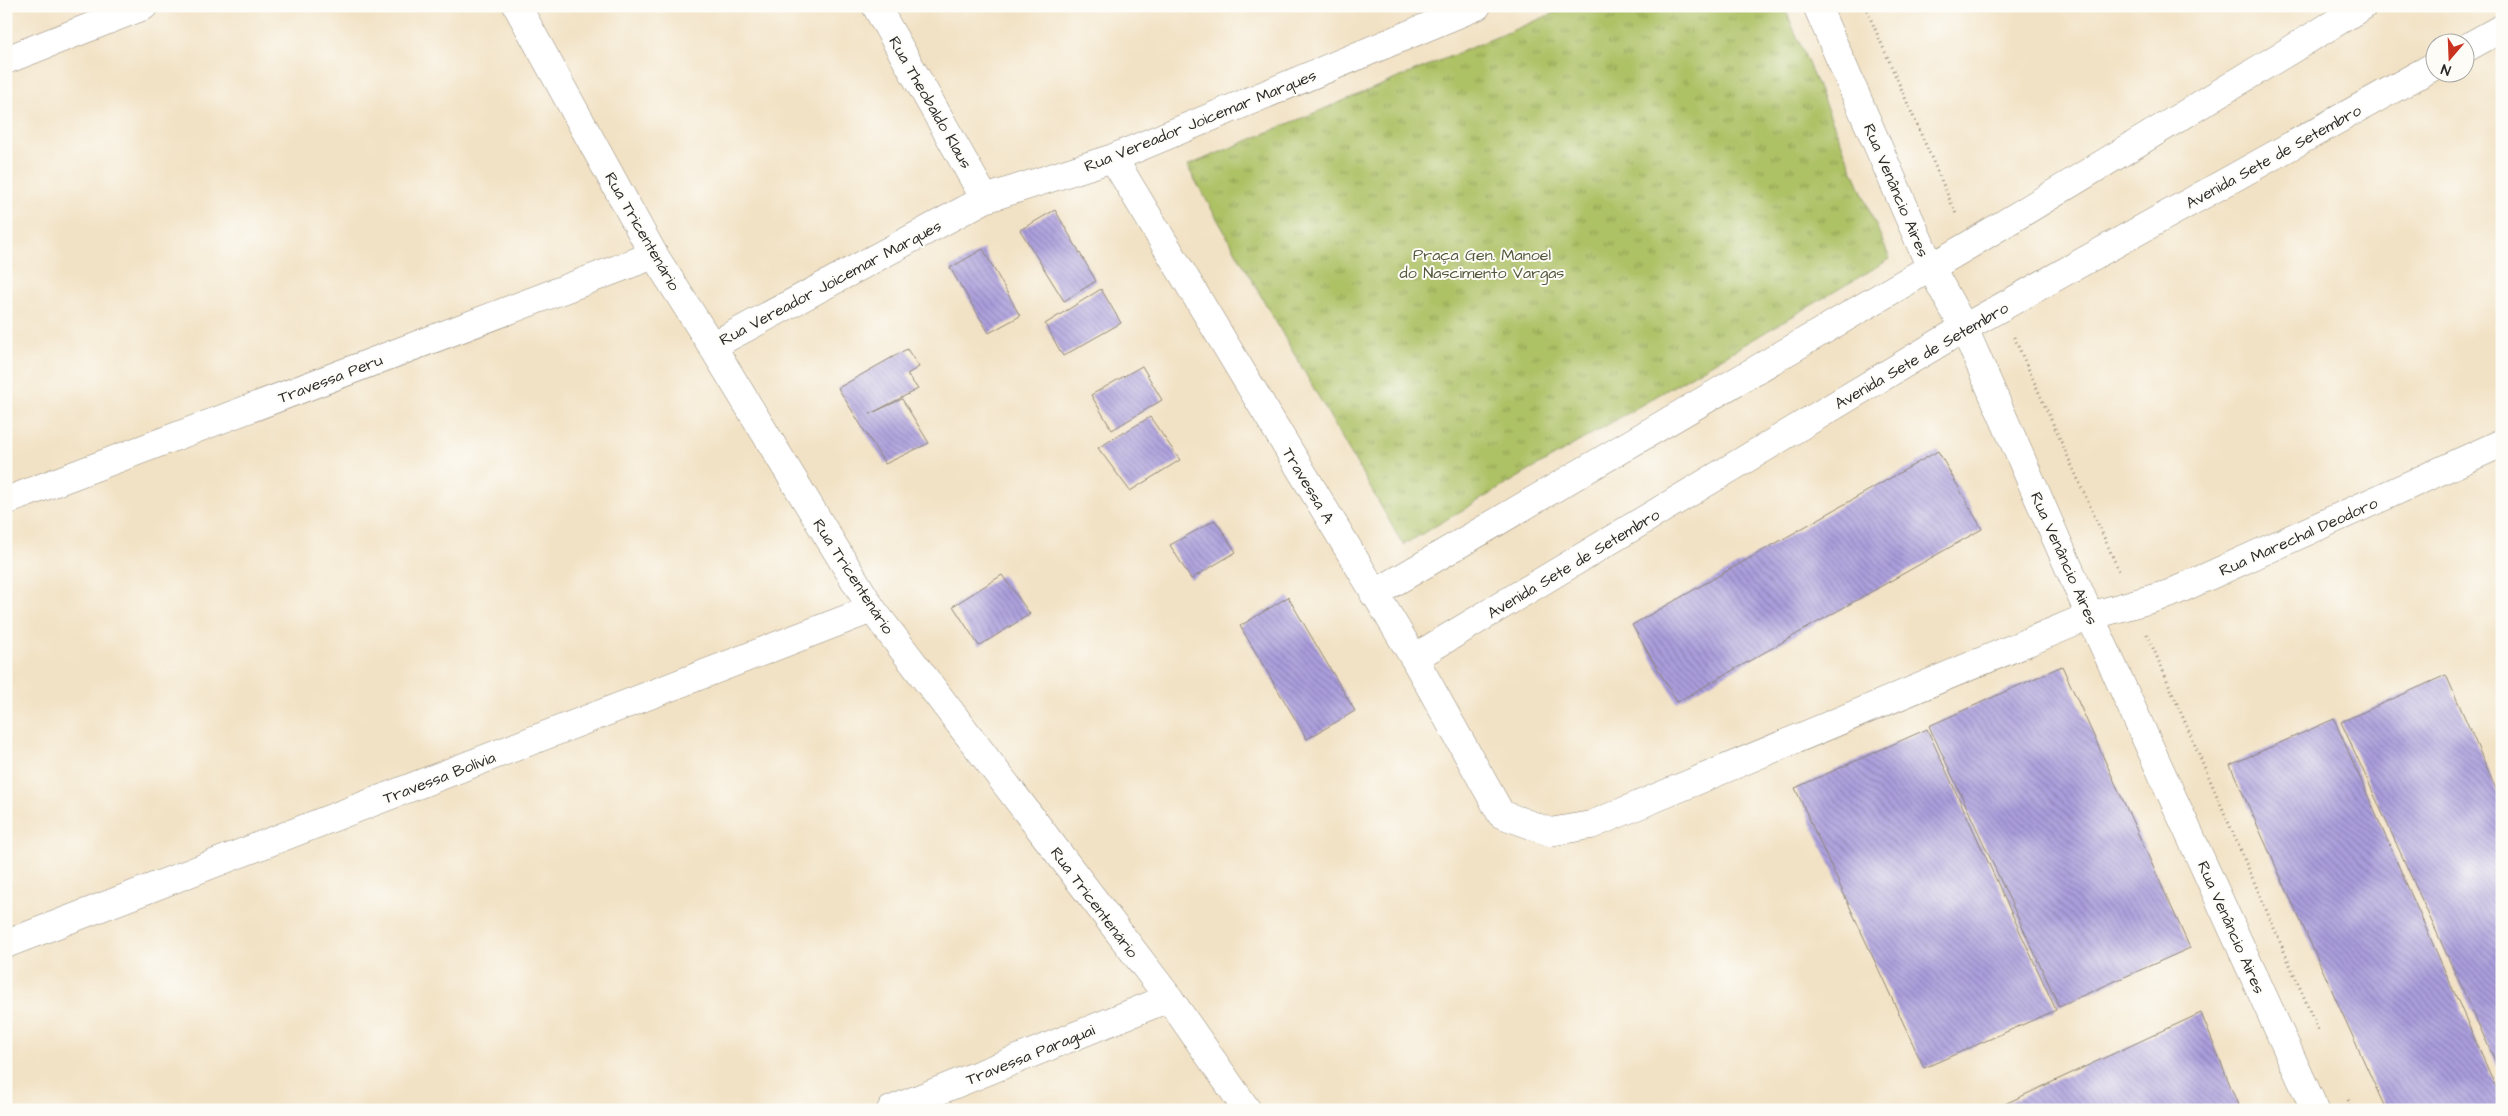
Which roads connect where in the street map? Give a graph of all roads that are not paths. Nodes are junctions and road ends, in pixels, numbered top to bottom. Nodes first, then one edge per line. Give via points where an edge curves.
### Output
1 (144, 6) edge
2 (516, 6) edge
3 (876, 6) edge
4 (1477, 6) edge
5 (1818, 6) edge
6 (2363, 6) edge
7 (2502, 28) edge
8 (2476, 42) edge
9 (6, 60) edge
10 (2426, 71) edge
11 (1113, 158) junction
12 (985, 199) junction
13 (654, 255) junction
14 (1930, 266) junction
15 (1964, 328) junction
16 (712, 346) junction
17 (2502, 443) edge
18 (6, 501) edge
19 (1374, 594) junction
20 (872, 609) junction
21 (2090, 616) junction
22 (1414, 658) junction
23 (1501, 814) joint
24 (6, 944) edge
25 (1169, 998) junction
26 (891, 1110) edge
27 (1247, 1110) edge
28 (2315, 1110) edge

1 - 9 street
2 - 13 street, Rua Tricentenário
3 - 12 street, Rua Theobaldo Klaus
4 - 11 street, Rua Vereador Joicemar Marques
5 - 14 street, Rua Venâncio Aires
6 - 14 street
7 - 8 street
10 - 15 street, Avenida Sete de Setembro
11 - 12 street, Rua Vereador Joicemar Marques
11 - 19 street, Travessa A
12 - 16 street, Rua Vereador Joicemar Marques
13 - 16 street, Rua Tricentenário
13 - 18 street, Travessa Peru
14 - 15 street, Rua Venâncio Aires
14 - 19 street
15 - 21 street, Rua Venâncio Aires
15 - 22 street, Avenida Sete de Setembro
16 - 20 street, Rua Tricentenário
17 - 21 street, Rua Marechal Deodoro via 2169,594
19 - 22 street, Travessa A
20 - 24 street, Travessa Bolívia
20 - 25 street, Rua Tricentenário
21 - 23 street, Rua Marechal Deodoro via 1591,825 1550,832
21 - 28 street, Rua Venâncio Aires
22 - 23 street, Travessa A
25 - 26 street, Travessa Paraguai
25 - 27 street, Rua Tricentenário

